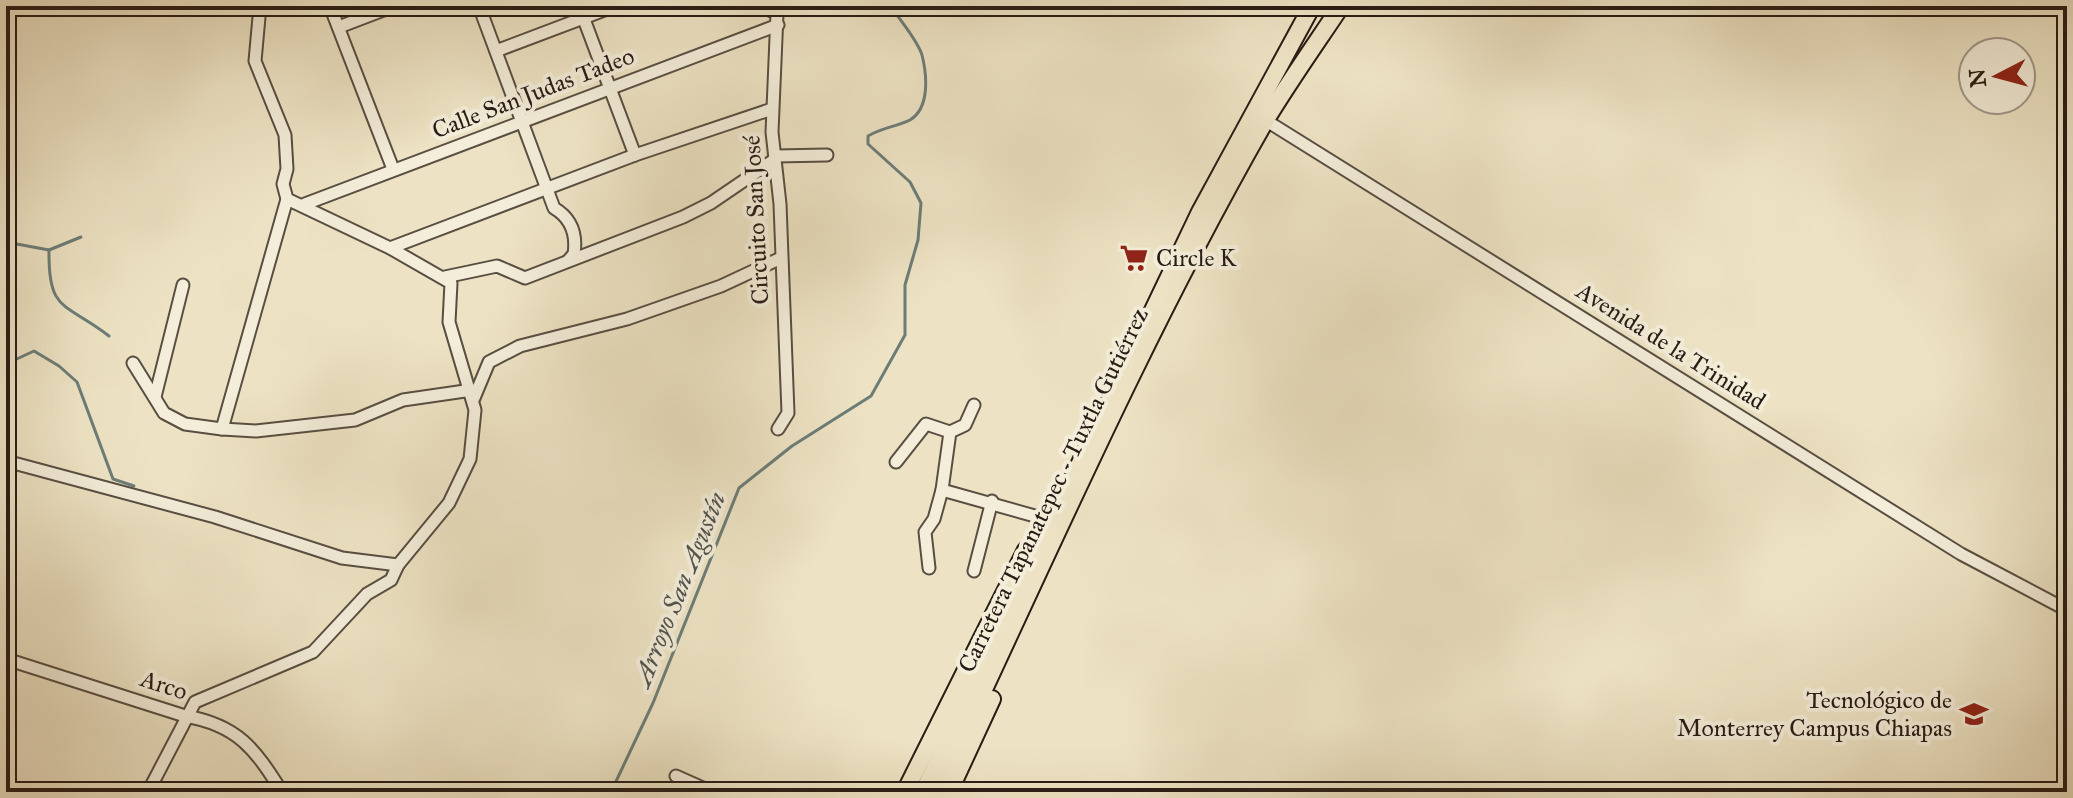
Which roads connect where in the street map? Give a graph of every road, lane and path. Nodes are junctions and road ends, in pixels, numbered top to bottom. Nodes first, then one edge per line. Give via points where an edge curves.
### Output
1 (260, 6) edge
2 (330, 6) edge
3 (394, 6) edge
4 (479, 6) edge
5 (615, 6) edge
6 (762, 6) edge
7 (1341, 6) edge
8 (1310, 9) edge
9 (581, 12) edge
10 (777, 19) junction
11 (339, 27) junction
12 (496, 51) junction
13 (610, 88) junction
14 (772, 109) junction
15 (1260, 117) junction
16 (524, 120) junction
17 (635, 155) junction
18 (827, 155) dead end
19 (775, 158) junction
20 (393, 169) junction
21 (548, 190) junction
22 (287, 199) junction
23 (305, 204) junction
24 (390, 248) junction
25 (781, 258) junction
26 (566, 263) junction
27 (445, 277) junction
28 (183, 285) dead end
29 (133, 363) dead end
30 (473, 394) junction
31 (155, 397) junction
32 (974, 405) dead end
33 (222, 429) junction
34 (778, 429) dead end
35 (950, 432) junction
36 (6, 461) edge
37 (896, 462) dead end
38 (942, 490) junction
39 (1061, 500) junction
40 (992, 501) junction
41 (1042, 518) junction
42 (398, 565) junction
43 (929, 568) dead end
44 (974, 571) dead end
45 (1022, 610) junction
46 (2067, 610) edge
47 (6, 659) edge
48 (185, 716) junction
49 (676, 776) dead end
50 (148, 792) edge
51 (282, 792) edge
52 (712, 792) edge
53 (905, 792) edge
54 (923, 792) edge
55 (936, 792) edge
56 (949, 792) edge

1 - 22 street via 255,61 285,135
2 - 11 street
3 - 11 street
4 - 12 street
5 - 9 street
6 - 10 street
7 - 15 highway, Carretera Tapanatepec - Tuxtla Gutiérrez
8 - 15 highway, Carretera Tapanatepec - Tuxtla Gutiérrez
9 - 12 street
9 - 13 street
10 - 13 street, Calle San Judas Tadeo
10 - 14 street, Circuito San José
11 - 20 street
12 - 16 street
13 - 16 street, Calle San Judas Tadeo
13 - 17 street
14 - 17 street
14 - 19 street, Circuito San José
15 - 39 highway, Carretera Tapanatepec - Tuxtla Gutiérrez via 1200,212
15 - 45 highway, Carretera Tapanatepec - Tuxtla Gutiérrez
15 - 46 street, Avenida de la Trinidad via 1961,554
16 - 20 street, Calle San Judas Tadeo
16 - 21 street
17 - 21 street
18 - 19 street
19 - 25 street, Circuito San José
19 - 26 street via 711,203
20 - 23 street, Calle San Judas Tadeo
21 - 24 street
21 - 26 street via 554,208 566,215 573,231 574,254
22 - 23 street
22 - 33 street
23 - 24 street
24 - 27 street
25 - 30 street via 627,319 520,346 489,362
25 - 34 street, Circuito San José via 788,413
26 - 27 street via 525,278 497,266
27 - 30 street via 451,283 449,322
28 - 31 street
29 - 31 street
30 - 33 street via 403,400 355,420 256,431
30 - 42 street via 474,434 465,470 449,503
31 - 33 street via 174,419
32 - 35 street via 965,425
35 - 37 street via 926,424
35 - 38 street
36 - 42 street via 215,517 342,558
38 - 40 street
38 - 43 street via 925,532
39 - 41 highway
39 - 54 highway, Carretera Tapanatepec - Tuxtla Gutiérrez
40 - 41 street
40 - 44 street
41 - 53 highway
42 - 48 street via 391,580 367,594 313,652 202,697
45 - 55 highway, Carretera Tapanatepec - Tuxtla Gutiérrez
45 - 56 highway via 1001,679
47 - 48 street, Arco
48 - 50 street
48 - 51 street, Arco via 211,720 236,733
49 - 52 street

